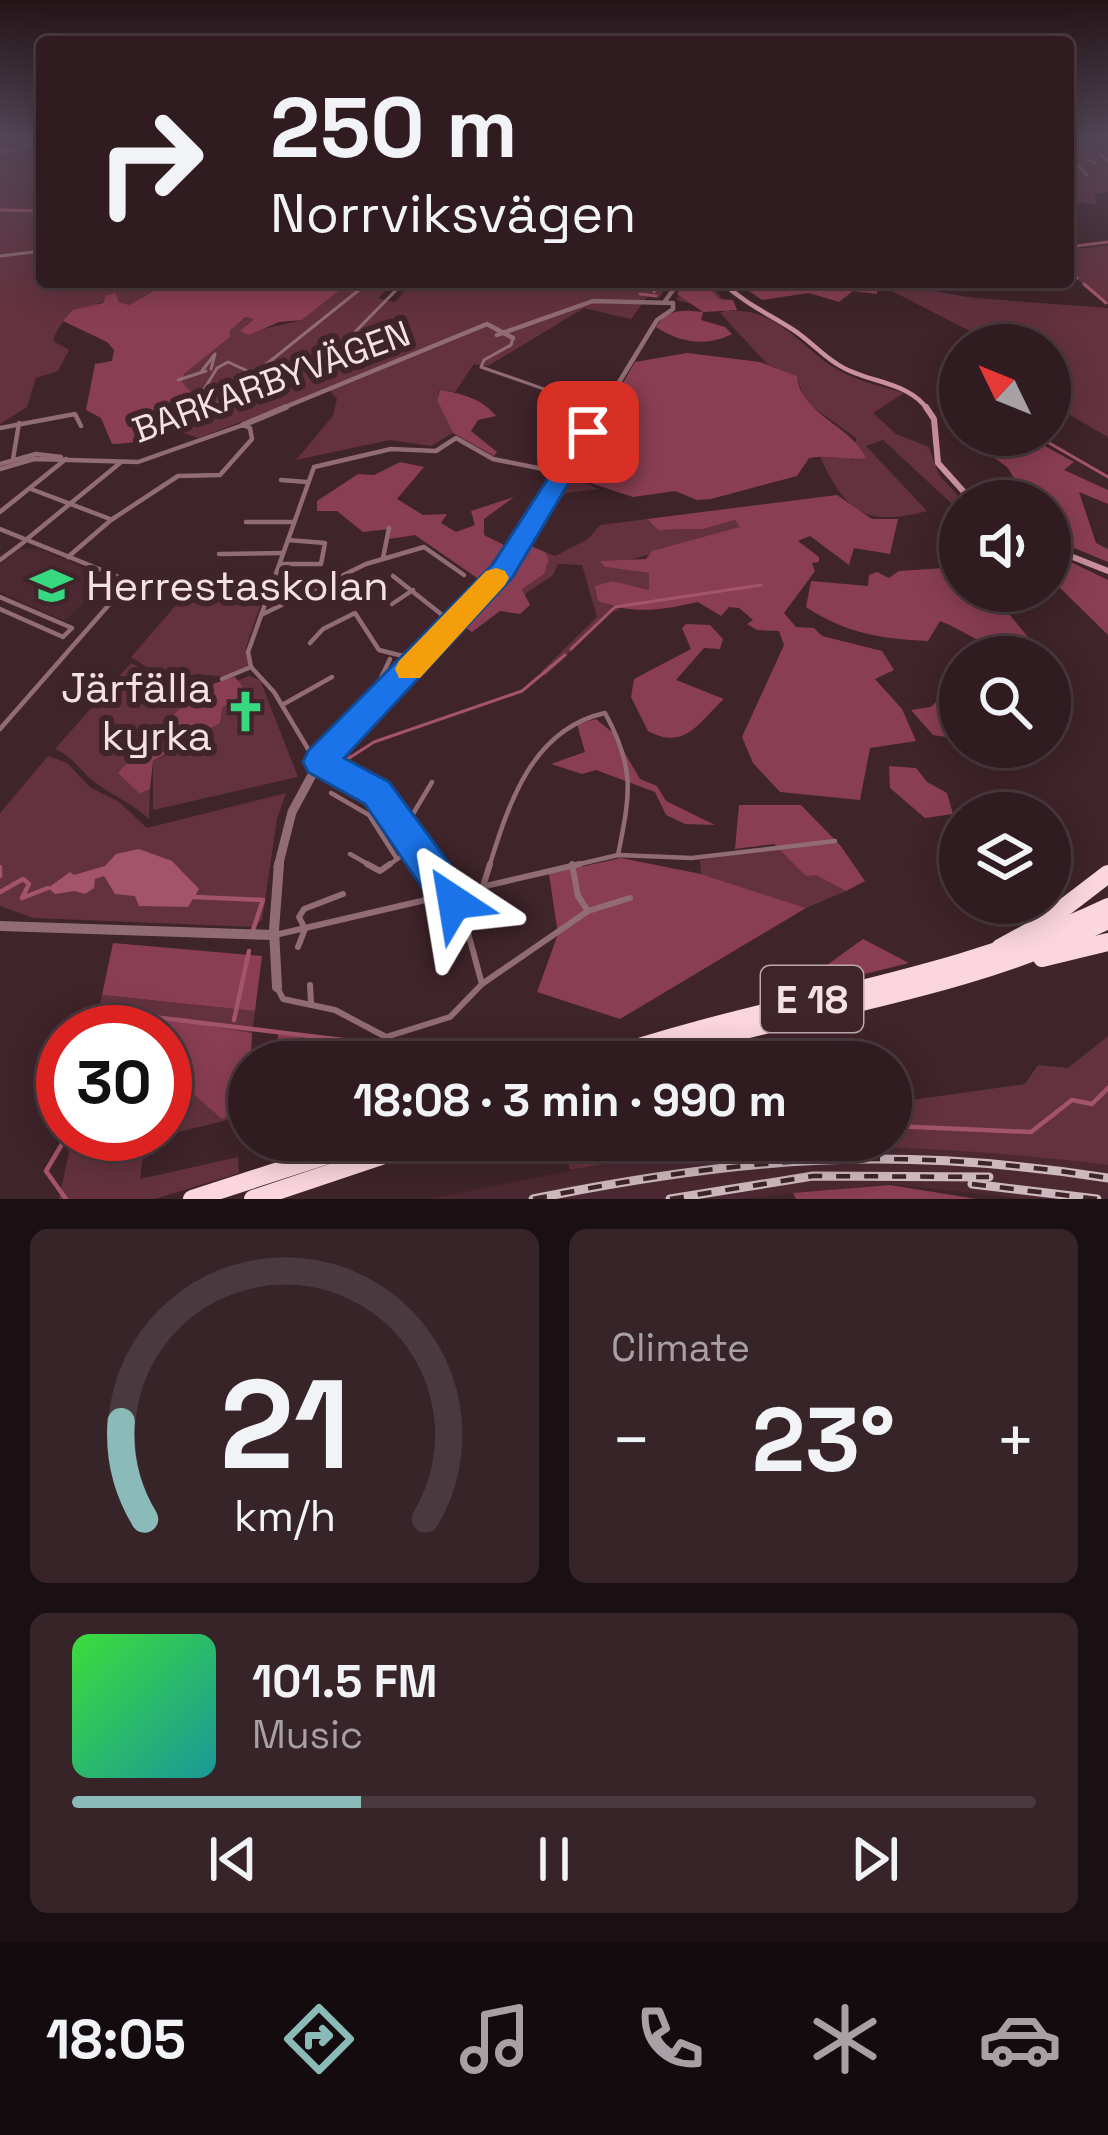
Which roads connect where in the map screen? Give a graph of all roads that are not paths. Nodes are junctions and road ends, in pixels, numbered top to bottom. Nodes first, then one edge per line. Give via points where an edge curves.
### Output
1 (36, 252) edge
2 (0, 256) edge
3 (362, 288) edge
4 (397, 288) edge
5 (676, 288) edge
6 (729, 288) edge
7 (673, 294) junction
8 (673, 303) junction
9 (660, 304) junction
10 (666, 311) junction
11 (657, 320) junction
12 (355, 333) dead end
13 (508, 339) junction
14 (210, 368) junction
15 (252, 373) dead end
16 (624, 374) junction
17 (213, 377) junction
18 (178, 380) dead end
19 (613, 392) junction
20 (202, 393) dead end
21 (600, 409) junction
22 (20, 423) junction
23 (593, 424) junction
24 (243, 425) junction
25 (81, 426) dead end
26 (188, 427) dead end
27 (0, 428) edge
28 (578, 449) junction
29 (67, 459) junction
30 (13, 460) junction
31 (120, 463) junction
32 (0, 466) edge
33 (563, 473) junction
34 (281, 480) dead end
35 (953, 480) edge
36 (307, 482) junction
37 (31, 489) junction
38 (70, 504) junction
39 (0, 512) edge
40 (111, 520) junction
41 (246, 522) dead end
42 (293, 522) junction
43 (389, 527) dead end
44 (0, 529) edge
45 (26, 540) junction
46 (288, 540) junction
47 (219, 554) dead end
48 (283, 554) junction
49 (1071, 556) edge
50 (68, 557) junction
51 (383, 558) junction
52 (0, 560) edge
53 (279, 564) junction
54 (1108, 571) edge
55 (464, 575) dead end
56 (393, 576) dead end
57 (413, 590) junction
58 (0, 597) edge
59 (392, 604) dead end
60 (0, 609) edge
61 (261, 615) junction
62 (310, 643) dead end
63 (403, 656) junction
64 (389, 659) junction
65 (414, 665) junction
66 (251, 667) junction
67 (332, 676) dead end
68 (222, 679) dead end
69 (282, 705) junction
70 (344, 718) dead end
71 (0, 729) edge
72 (319, 762) junction
73 (433, 782) dead end
74 (332, 793) dead end
75 (404, 829) junction
76 (835, 841) dead end
77 (417, 845) junction
78 (350, 854) dead end
79 (618, 855) junction
80 (398, 860) junction
81 (572, 864) junction
82 (1108, 874) edge
83 (484, 883) junction
84 (469, 887) junction
85 (448, 892) junction
86 (343, 894) dead end
87 (630, 898) dead end
88 (1108, 908) edge
89 (588, 911) junction
90 (1108, 920) edge
91 (0, 926) edge
92 (304, 929) junction
93 (467, 929) junction
94 (273, 935) junction
95 (1108, 942) edge
96 (298, 947) dead end
97 (1005, 966) junction
98 (963, 967) junction
99 (482, 984) junction
100 (310, 985) dead end
101 (277, 987) joint
102 (311, 1003) junction
103 (658, 1041) edge
104 (700, 1041) edge
105 (309, 1161) edge
106 (366, 1161) edge
107 (192, 1199) edge
108 (253, 1199) edge

1 - 2 street
3 - 26 street
4 - 12 street
5 - 7 street
6 - 35 main road via 840,367 917,397 934,419 938,463
7 - 8 street
7 - 9 street
8 - 9 street
8 - 10 street
9 - 10 street
9 - 11 street
9 - 13 street via 583,303
10 - 11 street
11 - 16 street
13 - 21 street via 481,366
13 - 24 street, BARKARBYVÄGEN via 494,330 464,338
14 - 14 street via 206,362
14 - 15 street via 228,362
14 - 17 street
14 - 17 street via 205,379
14 - 18 street
16 - 19 street
16 - 21 street
17 - 20 street
19 - 21 street
19 - 23 street
21 - 23 street
21 - 28 street
22 - 25 street via 75,414
22 - 27 street
22 - 30 street
23 - 28 street
24 - 31 street, BARKARBYVÄGEN
24 - 40 street via 252,440 220,475 178,476
28 - 33 street
29 - 30 street, BARKARBYVÄGEN
29 - 31 street, BARKARBYVÄGEN
29 - 37 street
30 - 32 street, BARKARBYVÄGEN
31 - 38 street
33 - 36 street via 453,438 436,451 391,449 317,466
33 - 65 street via 502,571
34 - 36 street
36 - 42 street
37 - 38 street
37 - 39 street
38 - 40 street
38 - 45 street
40 - 50 street
41 - 42 street
42 - 46 street
43 - 51 street
44 - 45 street
45 - 50 street
45 - 52 street
46 - 48 street
46 - 53 street via 327,544 323,562
47 - 48 street
48 - 53 street
49 - 54 main road
50 - 71 street via 119,577 122,591
51 - 55 street via 424,547
51 - 61 street
53 - 61 street
56 - 57 street
57 - 59 street
57 - 63 street via 446,618
58 - 60 street via 72,628 63,637
61 - 66 street
62 - 64 street via 355,613
63 - 64 street
63 - 65 street
64 - 70 street via 378,684
65 - 72 street
66 - 68 street
66 - 69 street
67 - 69 street
69 - 72 street
72 - 75 street via 377,793
72 - 94 street via 290,811
73 - 75 street
74 - 80 street via 369,815
75 - 77 street
76 - 79 street via 692,858
77 - 80 street
77 - 85 street
78 - 80 street via 380,871
79 - 81 street
79 - 83 street via 633,778 605,713 568,723 535,758
81 - 83 street
81 - 89 street
82 - 98 highway via 1040,926
83 - 84 street
84 - 85 street
84 - 93 street via 486,917
85 - 92 street
85 - 93 street
86 - 92 street via 304,909
87 - 89 street
88 - 98 highway, E 18
89 - 99 street
90 - 97 highway, E 18
91 - 94 street
92 - 94 street
92 - 96 street
93 - 99 street
94 - 101 street
95 - 97 highway
97 - 104 highway, E 18
98 - 103 highway, E 18
99 - 102 street via 443,1021 394,1037
100 - 102 street
101 - 102 street via 283,999
105 - 107 highway
106 - 108 highway

